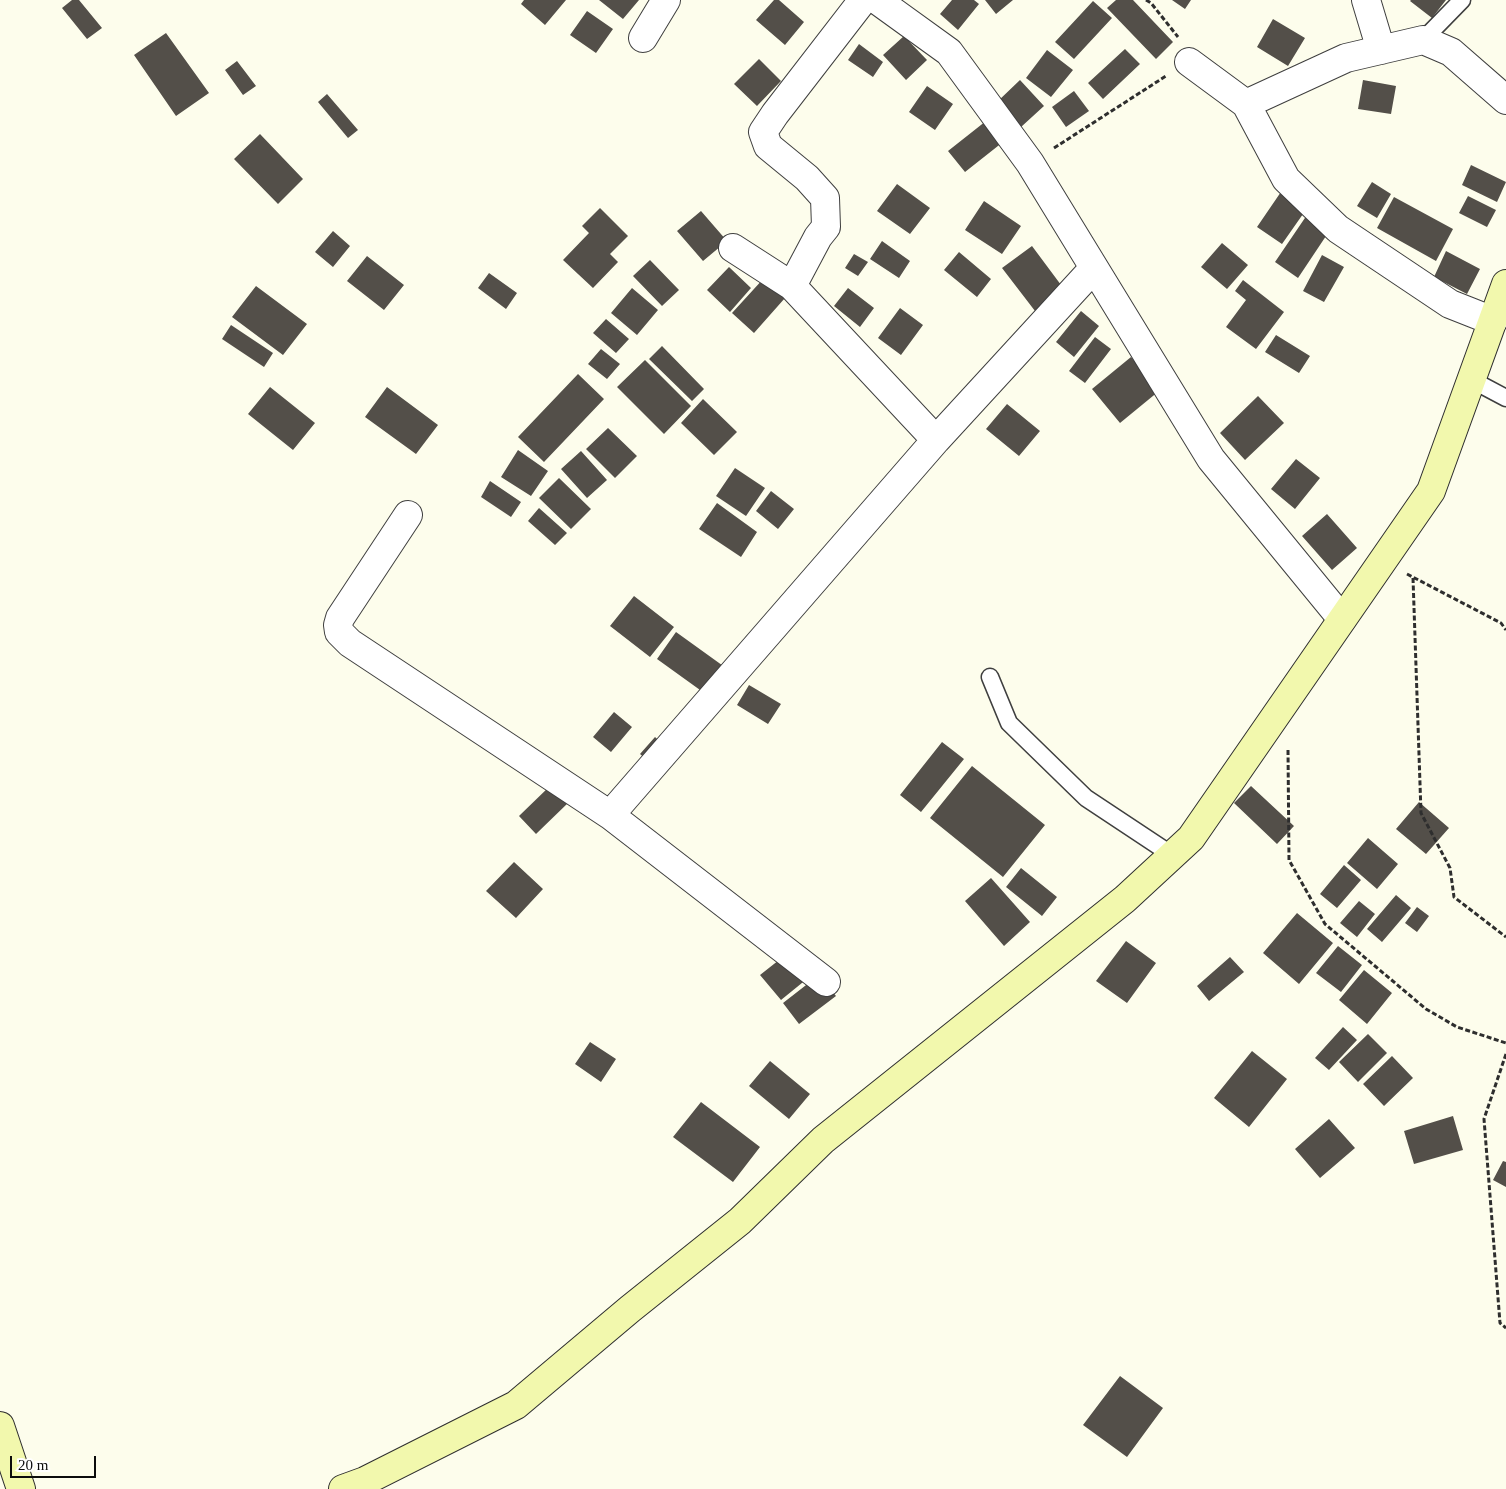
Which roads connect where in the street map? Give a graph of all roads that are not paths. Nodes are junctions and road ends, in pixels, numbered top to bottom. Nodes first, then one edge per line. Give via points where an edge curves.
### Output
1 (666, 0) edge
2 (863, 0) edge
3 (877, 0) edge
4 (1366, 0) edge
5 (1462, 0) edge
6 (643, 38) dead end
7 (1423, 40) junction
8 (1381, 50) junction
9 (1189, 62) road end
10 (1506, 100) edge
11 (1246, 104) junction
12 (733, 248) dead end
13 (1094, 268) junction
14 (1506, 284) edge
15 (792, 286) junction
16 (1493, 321) junction
17 (1472, 380) junction
18 (1506, 398) edge
19 (936, 440) junction
20 (408, 515) dead end
21 (1342, 619) junction
22 (990, 677) dead end
23 (610, 816) junction
24 (1172, 855) junction
25 (826, 982) dead end
26 (0, 1426) edge
27 (22, 1489) edge
28 (342, 1489) edge

1 - 6 street
2 - 15 street via 763,132 768,146 807,178 825,198 826,227
3 - 13 street via 949,52 1030,163
4 - 8 street
5 - 7 lane
7 - 8 street
7 - 10 street via 1451,52
8 - 11 street via 1346,58
9 - 11 street
11 - 16 street via 1286,179 1338,229 1450,304
12 - 15 street
13 - 19 street
13 - 21 street via 1210,459
14 - 16 street
15 - 19 street
16 - 17 street
17 - 18 lane
17 - 21 street via 1431,491
19 - 23 street
20 - 23 street via 340,618 339,632 350,643
21 - 24 street via 1191,838
22 - 24 lane via 1010,722 1086,798
23 - 25 street
24 - 28 street via 1125,898 823,1140 740,1221 516,1405 365,1481
26 - 27 street

